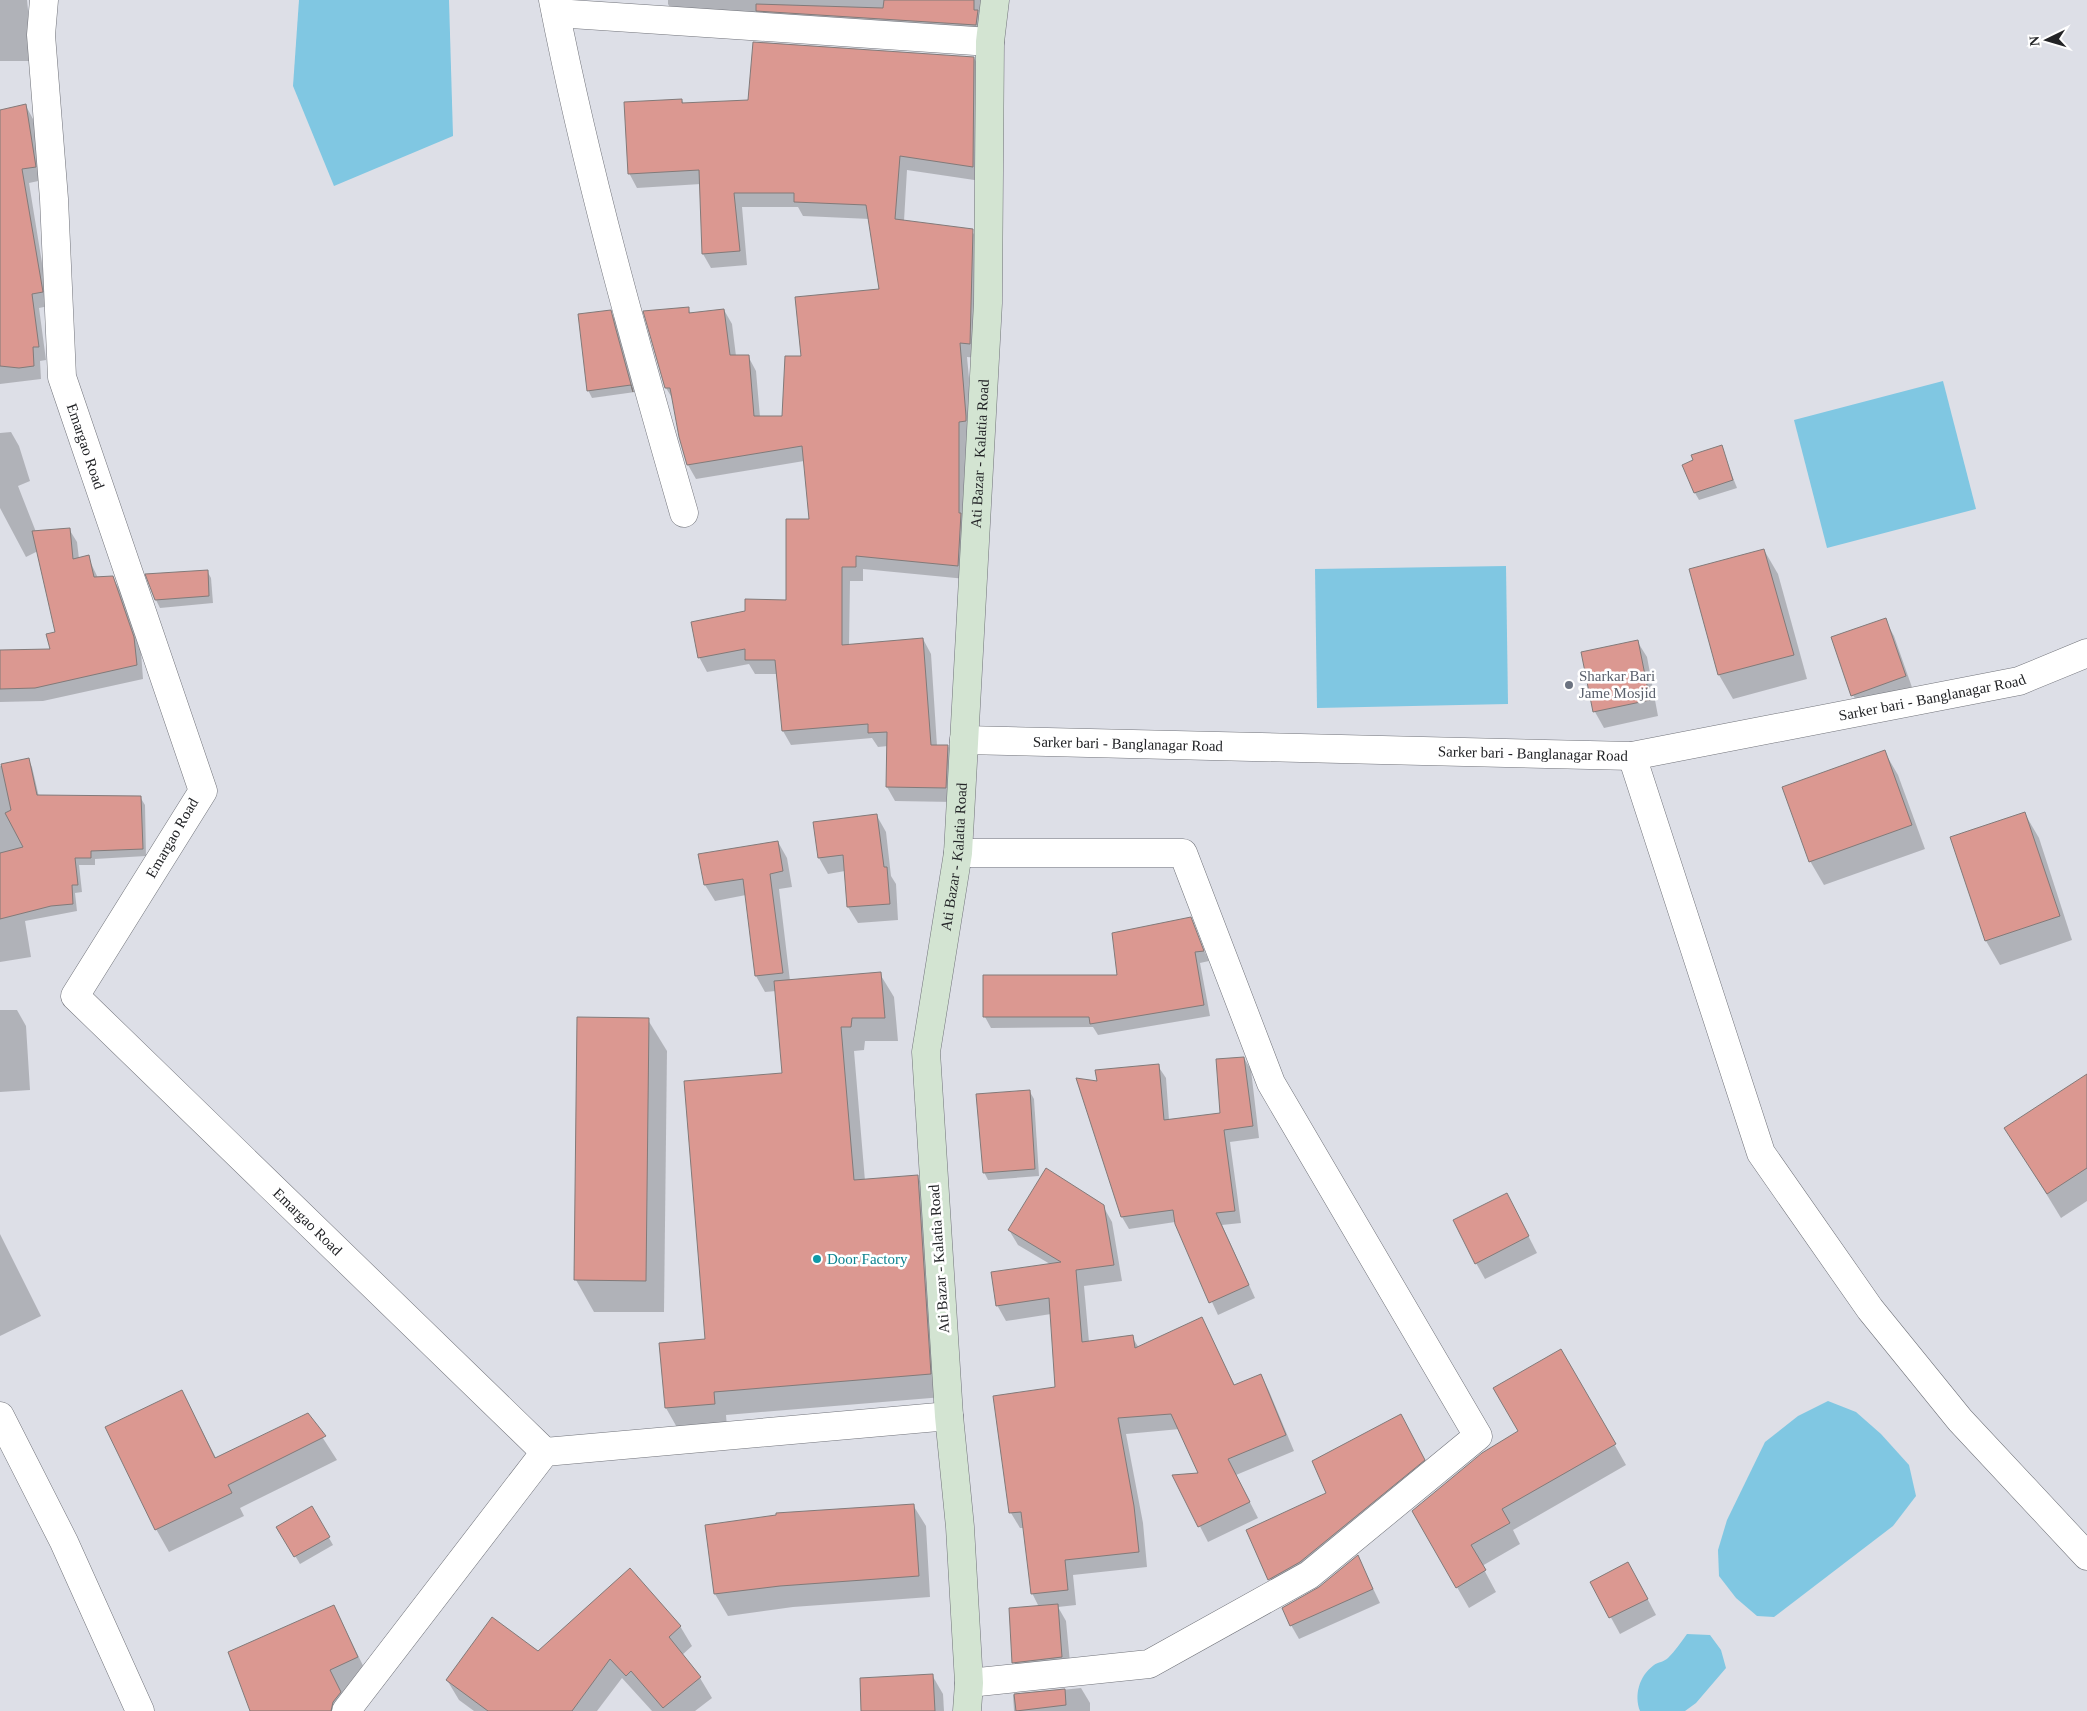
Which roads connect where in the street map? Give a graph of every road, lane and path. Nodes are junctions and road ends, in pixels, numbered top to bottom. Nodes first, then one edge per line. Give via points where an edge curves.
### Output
1 (44, 0) edge
2 (995, 0) edge
3 (554, 6) edge
4 (990, 42) junction
5 (684, 513) dead end
6 (2087, 653) edge
7 (964, 740) junction
8 (1632, 756) junction
9 (958, 853) junction
10 (0, 1416) edge
11 (949, 1416) junction
12 (545, 1452) junction
13 (2087, 1556) edge
14 (969, 1683) junction
15 (140, 1711) edge
16 (346, 1711) edge
17 (967, 1711) edge

1 - 12 street, Emargao Road via 41,35 54,198 62,377 203,791 75,996
2 - 4 main road, Ati Bazar - Kalatia Road
3 - 4 street
3 - 5 street via 575,108 636,346
4 - 7 main road, Ati Bazar - Kalatia Road via 988,303
6 - 8 street, Sarker bari - Banglanagar Road via 2019,681
7 - 8 street, Sarker bari - Banglanagar Road
7 - 9 main road, Ati Bazar - Kalatia Road
8 - 13 street via 1761,1153 1870,1309 1960,1420
9 - 11 main road, Ati Bazar - Kalatia Road via 926,1052
9 - 14 street via 1183,853 1271,1083 1478,1436 1309,1575 1149,1664
10 - 15 street via 64,1542
11 - 12 street
11 - 14 main road, Ati Bazar - Kalatia Road via 960,1527
12 - 16 street
14 - 17 main road, Ati Bazar - Kalatia Road

